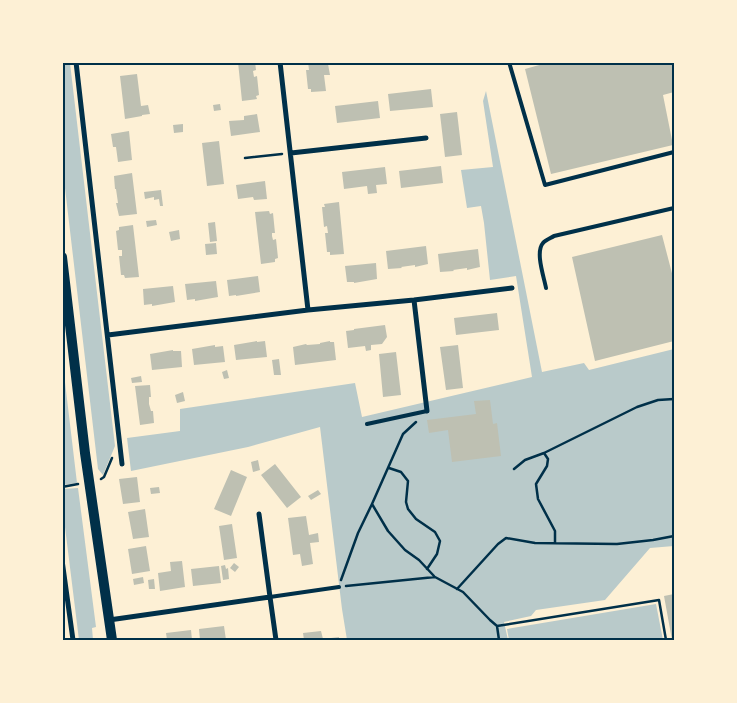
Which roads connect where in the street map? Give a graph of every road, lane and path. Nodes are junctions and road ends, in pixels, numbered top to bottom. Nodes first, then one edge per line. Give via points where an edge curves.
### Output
1 (76, 62) edge
2 (280, 62) edge
3 (509, 62) edge
4 (426, 138) dead end
5 (674, 152) edge
6 (291, 153) junction
7 (246, 158) dead end
8 (674, 208) edge
9 (62, 257) edge
10 (512, 288) dead end
11 (546, 288) dead end
12 (414, 300) junction
13 (308, 310) junction
14 (108, 335) junction
15 (674, 399) edge
16 (427, 412) junction
17 (367, 424) dead end
18 (120, 440) junction
19 (544, 453) junction
20 (122, 464) dead end
21 (388, 468) junction
22 (514, 469) dead end
23 (89, 482) junction
24 (62, 487) edge
25 (372, 504) junction
26 (259, 514) dead end
27 (674, 536) edge
28 (555, 543) junction
29 (62, 560) edge
30 (427, 569) junction
31 (434, 577) junction
32 (339, 587) junction
33 (457, 589) junction
34 (270, 597) junction
35 (109, 620) junction
36 (497, 626) junction
37 (73, 640) edge
38 (112, 640) edge
39 (276, 640) edge
40 (498, 640) edge
41 (666, 640) edge

1 - 14 street
2 - 6 street
3 - 5 lane via 545,185
4 - 6 street
6 - 7 path
6 - 13 street
8 - 11 lane via 554,236 543,244 539,255
9 - 23 main road
10 - 12 street
12 - 13 street
12 - 16 street
13 - 14 street
14 - 18 street
15 - 19 path via 637,407
16 - 17 lane
16 - 21 path via 403,434
18 - 20 street
18 - 23 path via 104,477
19 - 22 path via 525,460
19 - 28 path via 548,459 547,466 536,484 538,499 555,531
21 - 25 path
21 - 30 path via 400,472 408,481 408,509 435,532 440,541 437,554
23 - 24 path
23 - 35 main road
25 - 30 path via 388,531
25 - 32 path
26 - 34 street
27 - 28 path via 617,544
28 - 33 path via 506,538
29 - 37 street
30 - 31 path
31 - 32 path
31 - 33 path
32 - 34 lane
33 - 36 path
34 - 35 street
34 - 39 street
35 - 38 main road
36 - 40 path
36 - 41 path via 659,600

